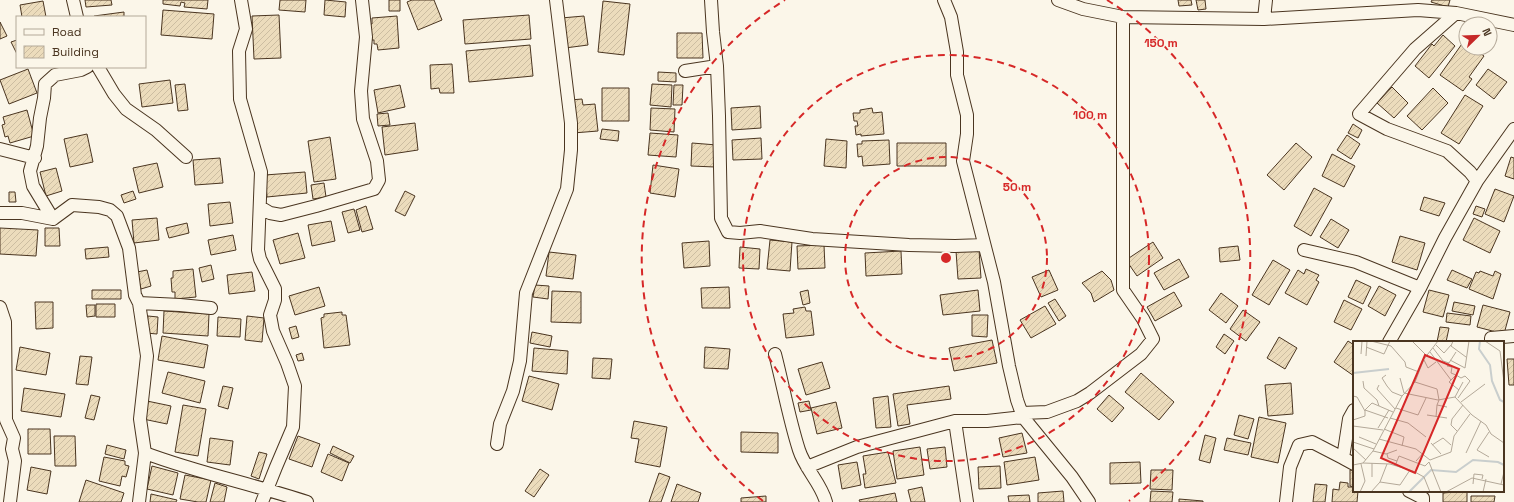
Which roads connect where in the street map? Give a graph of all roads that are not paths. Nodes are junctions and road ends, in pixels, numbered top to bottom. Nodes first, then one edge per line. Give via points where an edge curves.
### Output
1 (73, 0) edge
2 (241, 0) edge
3 (362, 0) edge
4 (556, 0) edge
5 (711, 0) edge
6 (944, 0) edge
7 (1058, 0) edge
8 (1266, 0) edge
9 (1456, 13) junction
10 (78, 16) edge
11 (1123, 17) junction
12 (1264, 19) junction
13 (1513, 22) edge
14 (717, 66) junction
15 (85, 68) edge
16 (99, 68) edge
17 (684, 71) dead end
18 (1514, 129) edge
19 (0, 148) edge
20 (186, 157) dead end
21 (35, 158) junction
22 (1477, 181) junction
23 (260, 207) junction
24 (0, 213) edge
25 (53, 219) junction
26 (984, 245) junction
27 (1304, 250) dead end
28 (1420, 288) junction
29 (139, 304) junction
30 (0, 307) edge
31 (211, 308) dead end
32 (1514, 336) edge
33 (1390, 341) edge
34 (1491, 341) edge
35 (775, 354) dead end
36 (1353, 412) edge
37 (1023, 415) junction
38 (3, 417) edge
39 (955, 421) junction
40 (497, 444) dead end
41 (145, 453) junction
42 (1343, 458) junction
43 (1353, 463) edge
44 (807, 467) junction
45 (266, 489) junction
46 (1411, 492) edge
47 (1423, 497) edge
48 (10, 502) edge
49 (139, 502) edge
50 (262, 502) edge
51 (307, 502) edge
52 (826, 502) edge
53 (967, 502) edge
54 (1089, 502) edge
55 (1286, 502) edge

1 - 10 street
2 - 23 street via 246,29 239,51 240,99 261,172
3 - 23 street via 366,37 362,91 363,119 378,161 379,180 374,189 281,215 270,213
4 - 40 street via 571,124 567,188 526,294 520,361 513,391 500,424
5 - 14 street
6 - 26 street via 951,17 957,52 957,75 967,116 963,161
7 - 11 street via 1083,9
8 - 12 street
9 - 12 street via 1418,10
9 - 13 street
9 - 22 street via 1414,49 1359,114 1387,129 1447,151
11 - 12 street
11 - 37 street via 1123,290 1153,339 1140,354 1077,401 1048,412
14 - 17 street
14 - 26 street via 721,218 728,232 760,231 812,239 909,245
15 - 21 street via 55,75 45,84
16 - 20 street via 126,109 156,130
18 - 22 street
19 - 21 street
21 - 25 street via 30,171 33,186
22 - 28 street via 1444,238
23 - 45 street via 258,250 275,289 275,300 270,315 273,330 295,386 293,427
24 - 25 street
25 - 29 street via 72,205 99,207 110,210 117,216 129,248 135,295
26 - 37 street via 994,282 1009,366
27 - 28 street via 1356,262
28 - 33 street
29 - 31 street
29 - 41 street via 147,356 140,419
30 - 38 street via 5,322
32 - 34 street via 1491,338
35 - 44 street via 799,451
36 - 42 street
37 - 39 street via 987,421
37 - 54 street
38 - 48 street via 14,438 12,449 15,461
39 - 44 street via 857,447
39 - 53 street
41 - 45 street via 187,468
41 - 49 street
42 - 43 street
42 - 55 street via 1312,442 1300,445 1290,466
44 - 52 street via 824,492
45 - 50 street
45 - 51 street
46 - 47 street

